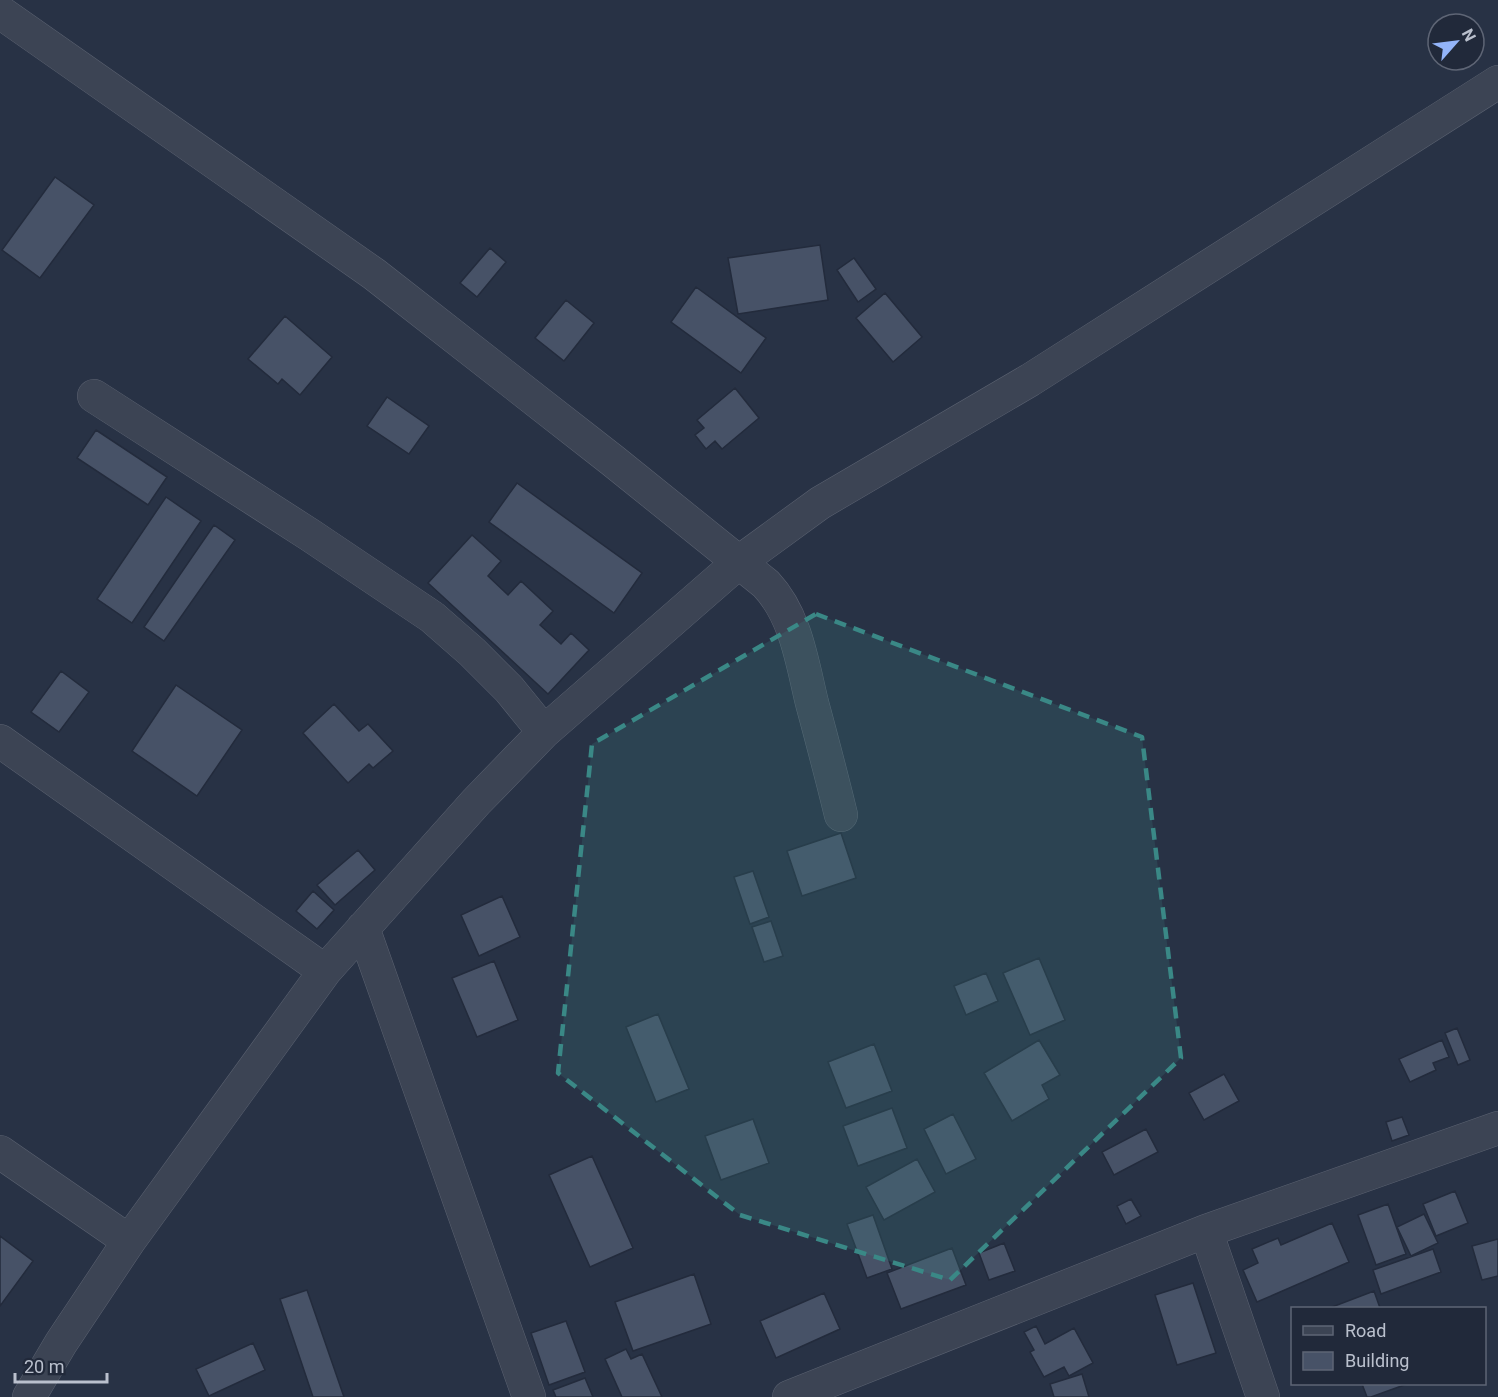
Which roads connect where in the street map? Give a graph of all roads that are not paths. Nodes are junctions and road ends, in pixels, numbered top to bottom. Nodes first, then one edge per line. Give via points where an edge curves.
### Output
1 (0, 12) edge
2 (1498, 82) edge
3 (94, 396) dead end
4 (739, 562) junction
5 (544, 732) junction
6 (0, 741) edge
7 (841, 815) dead end
8 (363, 928) junction
9 (325, 971) junction
10 (1498, 1128) edge
11 (0, 1152) edge
12 (1206, 1231) junction
13 (129, 1241) junction
14 (29, 1397) edge
15 (529, 1397) edge
16 (789, 1397) edge
17 (1263, 1397) edge

1 - 4 street via 374,274
2 - 4 street via 1030,380 820,503
3 - 5 street via 432,617 472,652
4 - 5 street
4 - 7 street via 766,584 786,612
5 - 8 street
6 - 9 street
8 - 9 street
8 - 15 street
9 - 13 street
10 - 12 street
11 - 13 street
12 - 16 street
12 - 17 street
13 - 14 street

